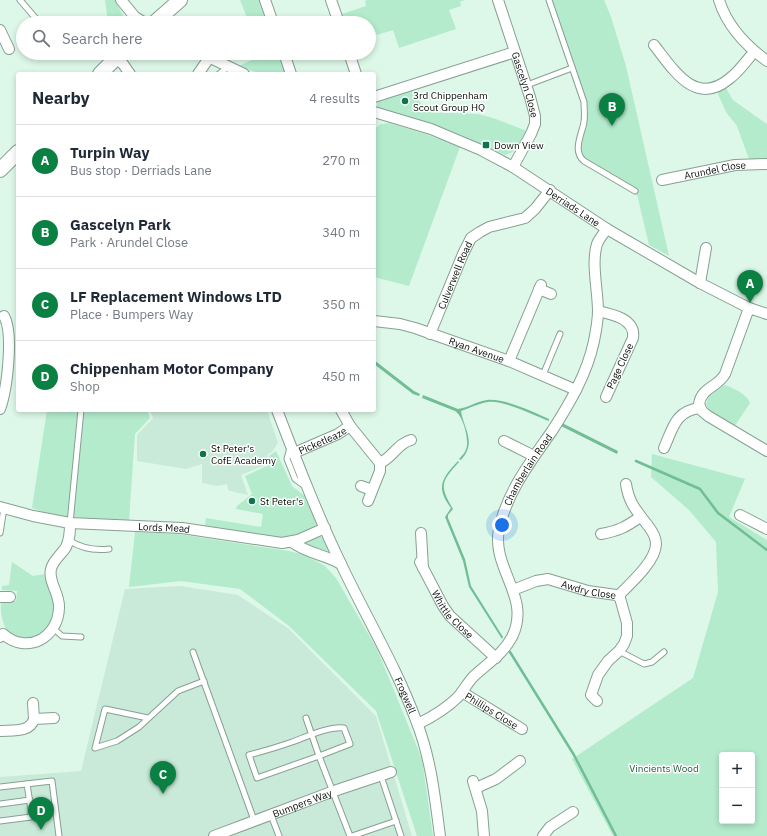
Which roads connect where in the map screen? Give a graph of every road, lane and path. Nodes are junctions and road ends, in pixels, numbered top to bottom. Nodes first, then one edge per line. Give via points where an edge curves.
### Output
1 (20, 0) edge
2 (121, 0) edge
3 (180, 0) edge
4 (265, 0) edge
5 (332, 0) edge
6 (498, 0) edge
7 (549, 0) edge
8 (719, 0) edge
9 (34, 16) edge
10 (134, 16) edge
11 (162, 16) edge
12 (271, 16) edge
13 (337, 16) edge
14 (0, 30) edge
15 (654, 45) dead end
16 (9, 49) dead end
17 (515, 52) junction
18 (754, 52) junction
19 (114, 60) edge
20 (120, 60) edge
21 (203, 60) edge
22 (213, 60) edge
23 (286, 60) edge
24 (351, 60) edge
25 (767, 62) edge
26 (228, 67) junction
27 (572, 68) junction
28 (102, 72) edge
29 (129, 72) edge
30 (199, 72) edge
31 (222, 72) edge
32 (239, 72) edge
33 (290, 72) edge
34 (355, 72) edge
35 (527, 85) junction
36 (376, 96) edge
37 (376, 113) edge
38 (16, 154) edge
39 (767, 164) edge
40 (513, 167) junction
41 (0, 170) edge
42 (666, 177) dead end
43 (550, 190) junction
44 (635, 192) dead end
45 (607, 229) junction
46 (703, 254) dead end
47 (700, 283) junction
48 (551, 294) dead end
49 (749, 308) junction
50 (598, 311) junction
51 (767, 314) edge
52 (4, 316) edge
53 (376, 321) edge
54 (430, 334) junction
55 (560, 334) dead end
56 (509, 361) junction
57 (543, 375) junction
58 (576, 390) junction
59 (606, 391) dead end
60 (700, 408) junction
61 (0, 409) edge
62 (81, 412) edge
63 (278, 412) edge
64 (342, 412) edge
65 (350, 426) junction
66 (411, 440) dead end
67 (508, 446) dead end
68 (664, 448) dead end
69 (293, 449) junction
70 (767, 451) edge
71 (534, 456) junction
72 (380, 463) junction
73 (361, 486) dead end
74 (625, 489) dead end
75 (372, 490) junction
76 (368, 501) dead end
77 (2, 508) edge
78 (740, 515) dead end
79 (640, 517) junction
80 (70, 523) junction
81 (325, 528) junction
82 (767, 529) edge
83 (606, 531) dead end
84 (0, 533) edge
85 (421, 533) dead end
86 (68, 540) junction
87 (292, 542) junction
88 (109, 549) dead end
89 (341, 564) junction
90 (512, 590) junction
91 (618, 596) junction
92 (53, 628) junction
93 (1, 634) edge
94 (81, 637) dead end
95 (619, 651) junction
96 (193, 652) dead end
97 (664, 652) dead end
98 (496, 658) junction
99 (204, 681) junction
100 (462, 692) junction
101 (591, 698) dead end
102 (33, 703) dead end
103 (54, 718) dead end
104 (148, 718) junction
105 (306, 718) dead end
106 (34, 719) junction
107 (418, 724) junction
108 (522, 729) dead end
109 (0, 731) edge
110 (313, 734) junction
111 (319, 756) junction
112 (518, 767) dead end
113 (391, 772) dead end
114 (381, 776) junction
115 (27, 784) junction
116 (0, 787) edge
117 (334, 791) junction
118 (30, 800) junction
119 (0, 804) edge
120 (573, 812) dead end
121 (271, 814) junction
122 (254, 820) junction
123 (0, 821) edge
124 (396, 821) junction
125 (59, 836) edge
126 (214, 836) edge
127 (279, 836) edge
128 (351, 836) edge
129 (401, 836) edge
130 (440, 836) edge
131 (484, 836) edge
132 (543, 836) edge

1 - 9 lane
2 - 10 street
3 - 11 main road
4 - 12 street
5 - 13 street
6 - 17 street, Gascelyn Close
7 - 27 lane
8 - 18 street via 733,28
14 - 16 street
15 - 18 street via 678,76 703,90 720,86 730,79
17 - 35 street, Gascelyn Close
17 - 36 street
18 - 25 street
19 - 28 main road
20 - 29 street
21 - 30 street
22 - 26 street
23 - 33 street
24 - 34 street
26 - 31 lane
26 - 32 street
27 - 35 lane
27 - 44 lane via 584,102 585,120 578,146 579,155
35 - 40 street, Gascelyn Close via 535,124
37 - 40 street, Derriads Lane via 448,135
38 - 41 main road
39 - 42 street, Arundel Close via 735,165
40 - 43 street, Derriads Lane
43 - 45 street, Derriads Lane
43 - 54 street, Culverwell Road via 525,218 489,227 472,238
45 - 47 street, Derriads Lane
45 - 50 street, Chamberlain Road via 596,249
46 - 47 street
47 - 49 street, Derriads Lane
48 - 56 street via 540,287
49 - 51 street, Derriads Lane
49 - 60 street via 725,374 704,392
50 - 58 street, Chamberlain Road via 594,341
50 - 59 street, Page Close via 622,318 631,326 634,334
52 - 61 street via 9,339 5,392
53 - 54 street, Ryan Avenue via 400,324
54 - 56 street, Ryan Avenue
55 - 57 lane
56 - 57 street, Ryan Avenue
57 - 58 street, Ryan Avenue
58 - 71 street, Chamberlain Road
60 - 68 street via 688,410 678,418
60 - 70 street via 714,420
62 - 80 lane
63 - 69 street, Frogwell
64 - 65 street, Picketleaze
65 - 69 street, Picketleaze via 338,434
65 - 72 street, Picketleaze
66 - 72 street
67 - 71 street
69 - 81 street, Frogwell
71 - 90 street, Chamberlain Road via 514,490 498,535 501,560
72 - 75 street via 380,471
73 - 75 street
74 - 79 street
75 - 76 street
77 - 80 street, Lords Mead
77 - 84 lane
78 - 82 street
79 - 83 street via 624,528
79 - 91 street via 654,536 655,549 644,569
80 - 86 street
80 - 87 street, Lords Mead via 182,528 282,543
81 - 87 street, Lords Mead
81 - 89 street, Frogwell
85 - 98 street, Whittle Close via 422,565 443,606 450,616
86 - 88 lane via 81,547
86 - 92 street via 50,572 59,605
87 - 89 street
89 - 107 street, Frogwell
90 - 91 street, Awdry Close via 551,576 588,591
90 - 98 street, Chamberlain Road via 518,608 517,623 508,644
91 - 95 street, Awdry Close via 627,623 627,636
92 - 93 street via 44,638 31,643 14,641
92 - 94 lane via 62,636
95 - 97 lane via 644,664 652,662
95 - 101 street, Awdry Close via 598,675
96 - 99 lane
98 - 100 street, Chamberlain Road via 474,676
99 - 104 lane via 178,691
99 - 122 lane
100 - 107 street, Chamberlain Road via 439,713
100 - 108 street, Phillips Close
102 - 106 street
103 - 106 street
104 - 104 lane via 117,741 95,748 105,709
105 - 110 lane
106 - 109 street via 25,729
107 - 130 street, Frogwell via 430,769
110 - 111 lane
110 - 111 lane via 344,728 350,744
110 - 111 lane via 249,755 257,778
111 - 117 lane
112 - 131 street via 494,780 474,784 483,816
113 - 114 street, Bumpers Way
114 - 117 street, Bumpers Way
114 - 124 lane
115 - 116 lane
115 - 118 lane
115 - 125 lane via 52,780
117 - 121 street, Bumpers Way
117 - 128 lane
118 - 119 lane
118 - 123 lane via 31,817
120 - 132 street via 564,821 550,827
121 - 122 street, Bumpers Way
121 - 127 lane
122 - 126 street, Bumpers Way
124 - 128 lane
124 - 129 lane

